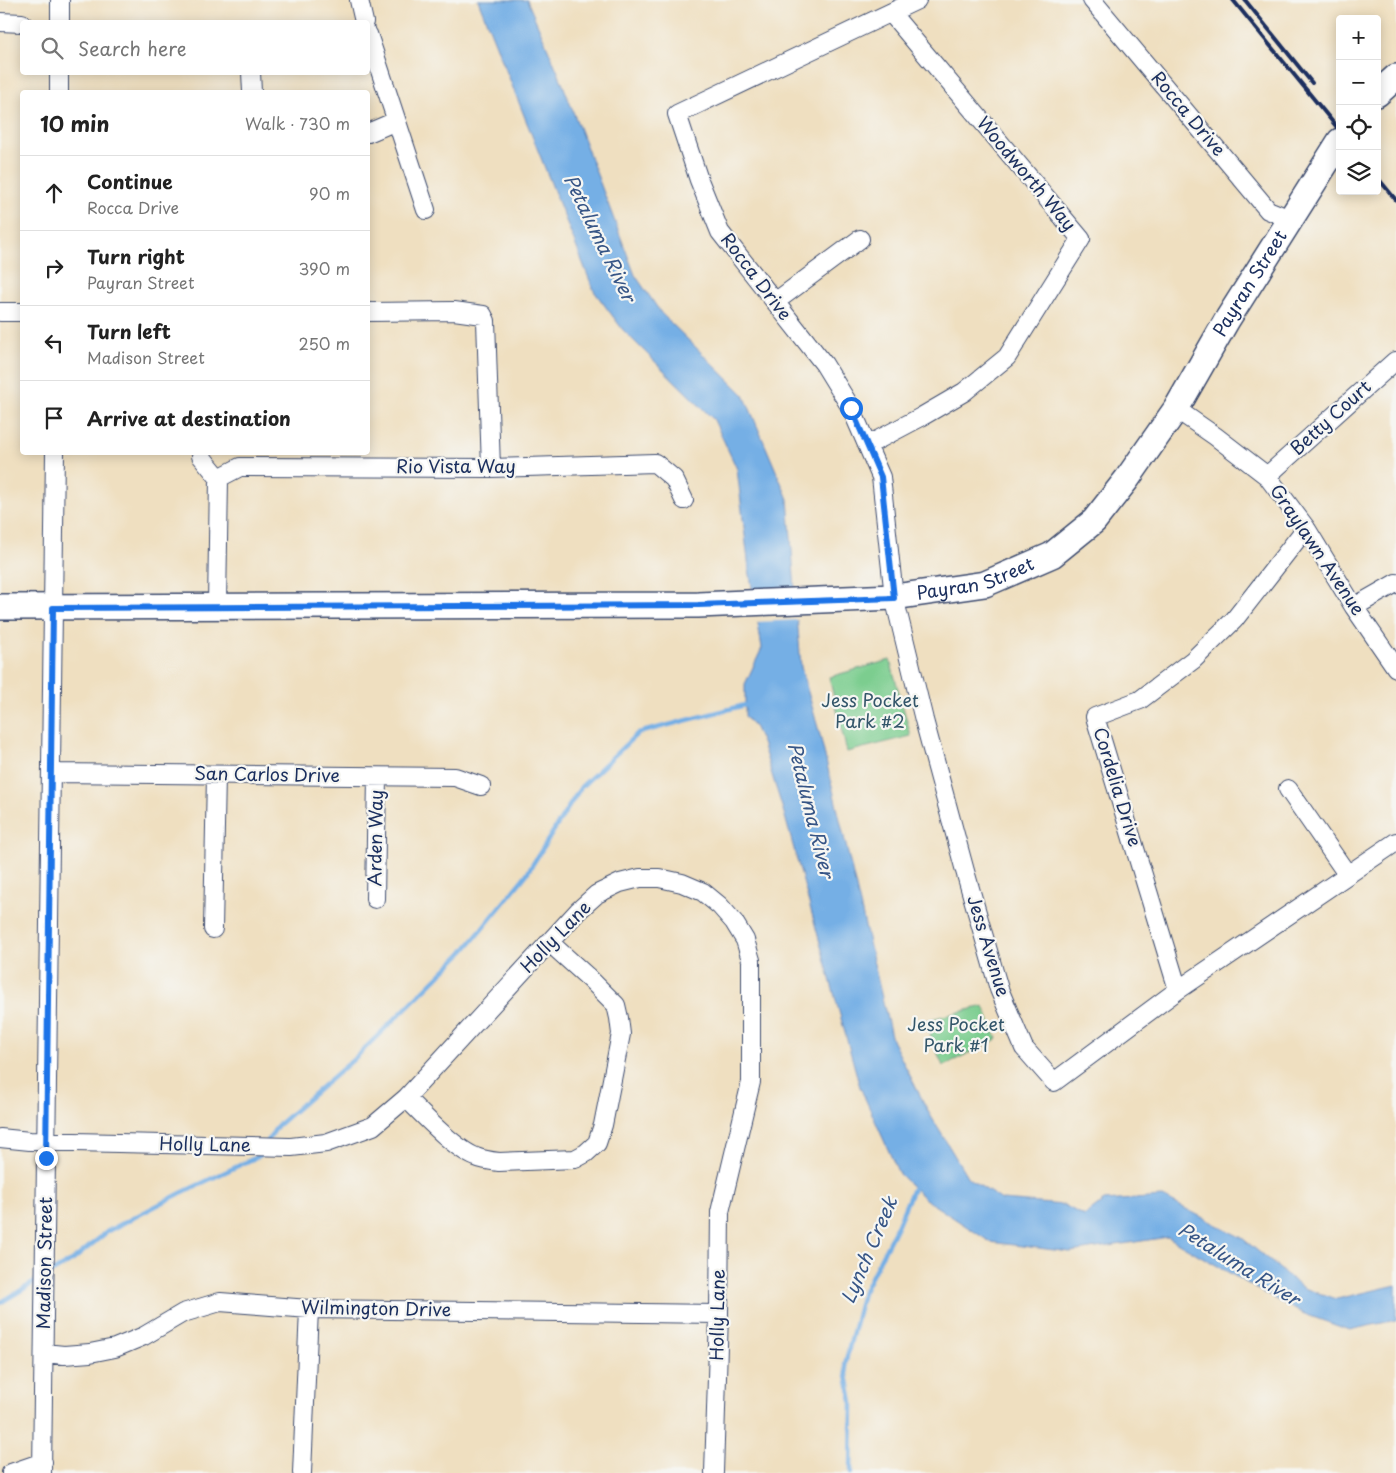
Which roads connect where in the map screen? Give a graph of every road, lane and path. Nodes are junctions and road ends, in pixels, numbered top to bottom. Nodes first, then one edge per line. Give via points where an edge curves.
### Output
1 (60, 0) edge
2 (359, 0) edge
3 (917, 0) edge
4 (1092, 0) edge
5 (891, 13) junction
6 (60, 20) edge
7 (363, 20) edge
8 (0, 22) edge
9 (20, 22) edge
10 (370, 40) edge
11 (59, 75) edge
12 (251, 75) edge
13 (1396, 77) edge
14 (59, 90) edge
15 (252, 90) edge
16 (1381, 90) edge
17 (396, 121) junction
18 (370, 132) edge
19 (1336, 147) edge
20 (426, 210) dead end
21 (1290, 219) junction
22 (860, 239) dead end
23 (775, 302) junction
24 (0, 312) edge
25 (20, 312) edge
26 (370, 312) edge
27 (1395, 361) edge
28 (1176, 409) junction
29 (868, 445) junction
30 (55, 455) edge
31 (201, 456) dead end
32 (491, 468) junction
33 (1267, 476) junction
34 (219, 478) junction
35 (684, 500) dead end
36 (1306, 528) junction
37 (1396, 582) edge
38 (894, 598) junction
39 (217, 606) junction
40 (0, 607) edge
41 (1354, 607) junction
42 (53, 608) junction
43 (1396, 668) edge
44 (51, 773) junction
45 (216, 775) junction
46 (377, 777) junction
47 (481, 786) dead end
48 (1288, 789) dead end
49 (1396, 842) edge
50 (1347, 874) junction
51 (375, 899) dead end
52 (213, 929) dead end
53 (549, 942) junction
54 (1178, 990) junction
55 (406, 1098) junction
56 (0, 1138) edge
57 (46, 1142) junction
58 (309, 1309) junction
59 (719, 1314) junction
60 (44, 1354) junction
61 (42, 1468) edge
62 (11, 1473) edge
63 (302, 1473) edge
64 (714, 1473) edge

1 - 6 street
2 - 7 street
3 - 5 street, Rocca Drive
4 - 21 street, Rocca Drive via 1268,210
5 - 23 street, Rocca Drive via 677,114 720,232
5 - 29 street, Woodworth Way via 1081,239 1007,357 964,392
8 - 9 street
10 - 17 street
11 - 14 street
12 - 15 street
13 - 16 main road
17 - 18 street
17 - 20 street
19 - 21 main road, Payran Street
21 - 28 main road, Payran Street
22 - 23 street
23 - 29 street, Rocca Drive via 824,364 851,408
24 - 25 street
26 - 32 street via 454,311 483,315 486,321
27 - 33 street, Betty Court
28 - 33 street, Graylawn Avenue
28 - 38 main road, Payran Street via 1094,521 1052,555 985,584
29 - 38 street, Rocca Drive via 881,477
30 - 42 street, Madison Street
31 - 34 street
32 - 34 street, Rio Vista Way via 240,467
32 - 35 street, Rio Vista Way via 654,463 674,479
33 - 36 street, Graylawn Avenue
34 - 39 street
36 - 41 street, Graylawn Avenue
36 - 54 street, Cordelia Drive via 1234,620 1193,660 1140,700 1095,717
37 - 41 street
38 - 39 main road, Payran Street via 698,605
38 - 54 street, Jess Avenue via 999,989 1024,1048 1054,1082
39 - 42 main road, Payran Street
40 - 42 main road, Payran Street
41 - 43 street, Graylawn Avenue
42 - 44 street, Madison Street
44 - 45 street, San Carlos Drive
44 - 57 street, Madison Street
45 - 46 street, San Carlos Drive
45 - 52 street
46 - 47 street, San Carlos Drive via 455,777
46 - 51 street, Arden Way
48 - 50 street
49 - 50 street, Jess Avenue
50 - 54 street, Jess Avenue
53 - 55 street, Holly Lane
53 - 55 street via 616,1005 618,1012 621,1034 597,1143 576,1159 488,1160 474,1156 452,1141
53 - 59 street, Holly Lane via 597,894 640,878 682,883 703,892 720,906 745,940 751,960 751,1082 720,1212
55 - 57 street, Holly Lane via 373,1126 326,1143 291,1147
56 - 57 street, Holly Lane
57 - 60 street, Madison Street
58 - 59 street, Wilmington Drive
58 - 60 street, Wilmington Drive via 220,1302 183,1313 144,1336 115,1348 90,1353
58 - 63 street
59 - 64 street, Holly Lane
60 - 61 street, Madison Street
61 - 62 street

